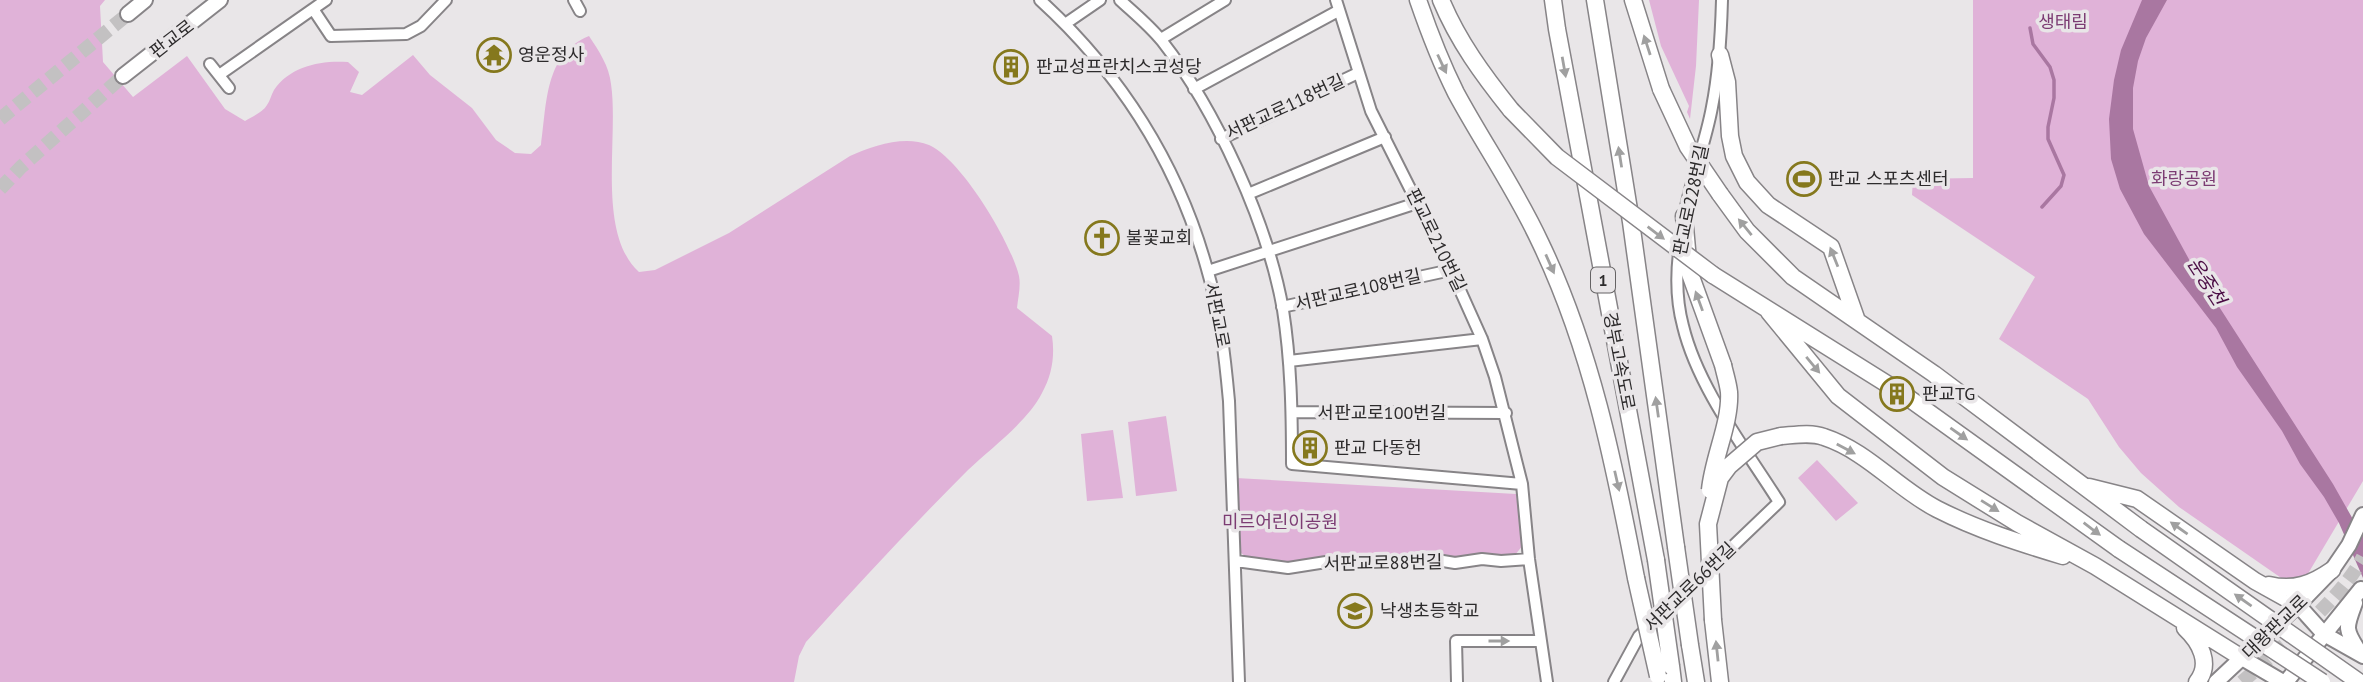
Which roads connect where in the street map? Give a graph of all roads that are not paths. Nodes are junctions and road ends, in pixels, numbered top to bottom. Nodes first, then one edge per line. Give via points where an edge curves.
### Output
1 (145, 0) edge
2 (220, 0) edge
3 (326, 0) edge
4 (446, 0) edge
5 (574, 0) edge
6 (1040, 0) edge
7 (1100, 0) edge
8 (1120, 0) edge
9 (1225, 0) edge
10 (1418, 0) edge
11 (1441, 0) edge
12 (1553, 0) edge
13 (1595, 0) edge
14 (1633, 0) edge
15 (1722, 0) edge
16 (1337, 6) edge
17 (313, 9) junction
18 (580, 11) dead end
19 (128, 13) tunnel mouth
20 (1065, 24) junction
21 (1161, 39) junction
22 (1720, 55) junction
23 (210, 64) dead end
24 (1358, 73) junction
25 (219, 75) junction
26 (123, 76) tunnel mouth
27 (229, 88) dead end
28 (1194, 89) junction
29 (1385, 137) junction
30 (1222, 139) junction
31 (1248, 194) junction
32 (1418, 203) junction
33 (1684, 216) junction
34 (1267, 250) junction
35 (1451, 270) junction
36 (1208, 271) junction
37 (1282, 307) junction
38 (1769, 312) junction
39 (1857, 321) junction
40 (1482, 339) junction
41 (1289, 361) junction
42 (1292, 412) junction
43 (1506, 413) junction
44 (1522, 484) junction
45 (2080, 485) junction
46 (1779, 502) joint
47 (2363, 515) edge
48 (1708, 524) junction
49 (1529, 559) junction
50 (1236, 561) junction
51 (2095, 566) junction
52 (2332, 570) junction
53 (2255, 581) junction
54 (2362, 587) edge
55 (2298, 605) junction
56 (2162, 607) junction
57 (2351, 607) junction
58 (2324, 634) junction
59 (1541, 641) junction
60 (2361, 654) edge
61 (2242, 658) junction
62 (1665, 677) edge
63 (1239, 682) edge
64 (1457, 682) edge
65 (1548, 682) edge
66 (1614, 682) edge
67 (1696, 682) edge
68 (1720, 682) edge
69 (2197, 682) edge
70 (2216, 682) edge
71 (2284, 682) edge
72 (2322, 682) edge
73 (2358, 682) edge

1 - 19 main road
2 - 26 main road, 판교로
3 - 17 street
4 - 17 street via 421,26 399,35 331,36
5 - 18 street
6 - 20 street, 서판교로
7 - 20 street
8 - 21 street, 서판교로118번길
9 - 21 street
10 -> 62 highway, bridge via 1457,93 1539,240 1566,300 1591,373 1636,578
11 -> 38 highway, bridge via 1478,68 1511,110 1558,157
12 -> 62 highway, 경부고속도로 / 1, bridge via 1656,560
67 -> 13 highway, 경부고속도로 / 1, bridge
39 -> 14 highway, bridge via 1793,277 1747,231 1720,194 1688,147 1661,89
15 - 22 street, 판교로228번길
16 - 24 street, 판교로210번길
16 - 28 street
17 - 25 street
20 - 36 street, 서판교로 via 1137,112 1179,194
21 - 28 street, 서판교로118번길
22 - 33 street, 판교로228번길 via 1712,109
39 -> 22 highway via 1832,247 1768,205 1747,182 1734,156
23 - 25 street
24 - 29 street, 판교로210번길
24 - 30 street, 서판교로118번길
25 - 27 street
28 - 30 street, 서판교로118번길
29 - 31 street
29 - 32 street, 판교로210번길
30 - 31 street, 서판교로108번길
31 - 34 street, 서판교로108번길
32 - 34 street
32 - 35 street, 판교로210번길
33 - 46 street, 판교로228번길 via 1677,266 1682,325 1713,396
48 -> 33 highway, bridge via 1715,456 1729,393 1691,279
34 - 36 street
34 - 37 street, 서판교로108번길
35 - 37 street, 서판교로108번길
35 - 40 street, 판교로210번길
36 - 50 street, 서판교로 via 1225,356
37 - 41 street, 서판교로100번길
38 -> 51 highway via 1838,396 1880,429 1944,477
38 -> 72 highway, bridge via 1903,394 2119,549
39 - 45 highway
40 - 41 street
40 - 43 street, 판교로210번길
41 - 42 street, 서판교로100번길
42 - 43 street, 서판교로100번길
42 - 44 street via 1292,464
43 - 44 street, 판교로210번길
44 - 49 street, 판교로210번길
53 -> 45 highway via 2137,499
73 -> 45 highway, bridge
46 - 66 street, 서판교로66번길 via 1639,636
47 - 52 main road, 대왕판교로
48 -> 51 highway, bridge via 1720,478 1729,466 1757,442 1805,434 1823,436 1863,457 1935,508 1996,535
68 -> 48 highway, bridge
49 - 50 street, 서판교로88번길 via 1326,562 1288,568
49 - 59 street, 판교로210번길
50 - 63 street, 서판교로
51 - 56 highway
52 - 53 highway via 2300,586
52 - 55 main road, 대왕판교로
53 - 55 highway
54 - 57 main road
55 - 58 main road
55 - 61 main road, 대왕판교로
56 - 61 highway
56 - 69 highway via 2200,646 2205,662
57 - 58 main road
57 - 60 main road via 2347,634
58 - 60 main road
58 - 71 main road
64 -> 59 street via 1456,641
59 - 65 street, 판교로210번길
61 - 70 main road, 대왕판교로
61 - 71 main road

